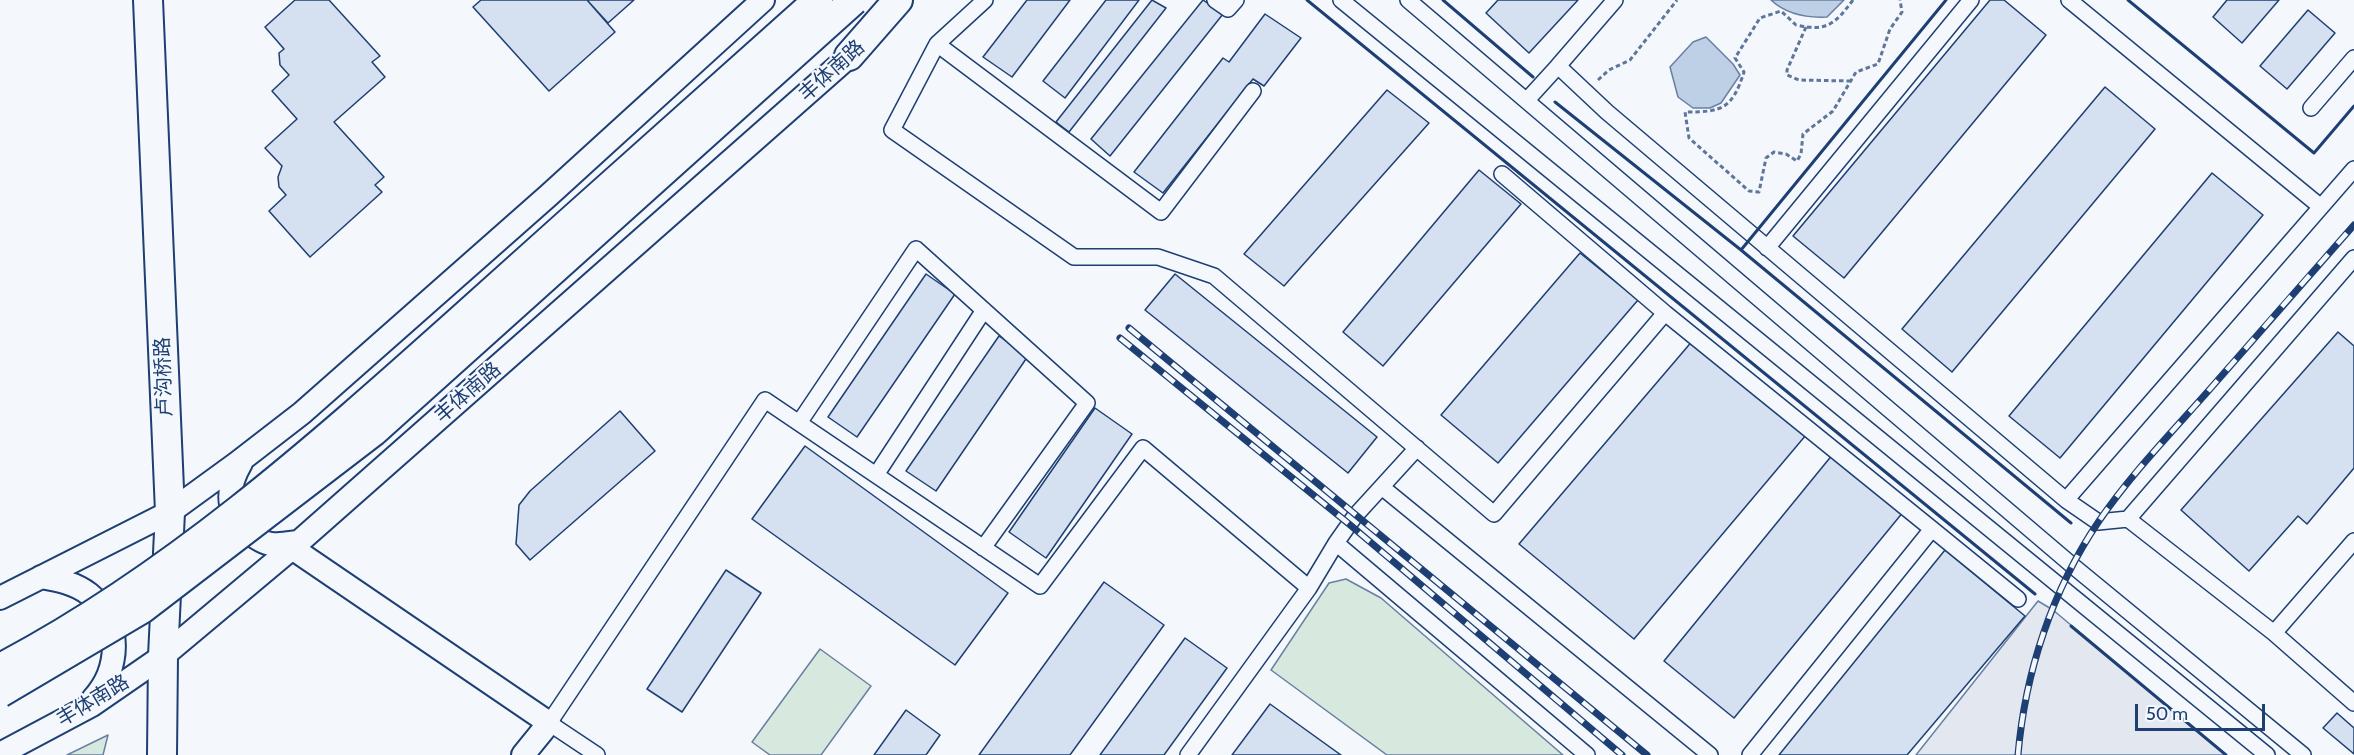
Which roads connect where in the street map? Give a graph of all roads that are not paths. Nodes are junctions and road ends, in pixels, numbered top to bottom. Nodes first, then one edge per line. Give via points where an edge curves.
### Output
1 (148, 0) edge
2 (763, 0) edge
3 (818, 0) edge
4 (854, 0) edge
5 (898, 0) edge
6 (912, 0) edge
7 (985, 0) edge
8 (1215, 0) edge
9 (1236, 0) edge
10 (1341, 0) edge
11 (1408, 0) edge
12 (1615, 0) edge
13 (1971, 0) edge
14 (2069, 0) edge
15 (937, 44) junction
16 (849, 56) junction
17 (2354, 58) edge
18 (1558, 66) junction
19 (1253, 91) dead end
20 (1527, 100) junction
21 (2311, 108) dead end
22 (2354, 169) edge
23 (1502, 174) dead end
24 (2321, 207) junction
25 (1767, 248) junction
26 (2354, 258) edge
27 (984, 310) junction
28 (1665, 313) junction
29 (799, 423) junction
30 (1417, 448) junction
31 (243, 460) junction
32 (876, 475) junction
33 (1383, 488) junction
34 (2066, 500) junction
35 (170, 512) junction
36 (2128, 519) junction
37 (1932, 529) junction
38 (2354, 541) edge
39 (1336, 543) junction
40 (296, 545) junction
41 (983, 548) junction
42 (41, 577) junction
43 (1309, 588) junction
44 (0, 598) edge
45 (2018, 599) dead end
46 (2274, 633) junction
47 (163, 656) junction
48 (0, 668) edge
49 (0, 693) edge
50 (2354, 704) edge
51 (84, 709) junction
52 (549, 723) junction
53 (0, 754) edge
54 (162, 755) edge
55 (524, 755) edge
56 (597, 755) edge
57 (1188, 755) edge
58 (1587, 755) edge
59 (1710, 755) edge
60 (1750, 755) edge
61 (2267, 755) edge
62 (2303, 755) edge

1 - 35 highway, 卢沟桥路
2 - 31 street via 549,195 302,413
3 - 48 highway, bridge via 271,486 151,575
4 - 49 highway, 丰体南路, bridge via 373,432 142,609
5 - 16 highway
6 - 16 street, 丰体南路
7 - 15 street
8 - 9 street via 1228,9
10 - 61 street
11 - 20 street
12 - 18 street
13 - 25 street
14 - 24 street
15 - 19 street via 1161,212
15 - 30 street via 892,130 1074,257 1158,257 1214,276
16 - 40 street, 丰体南路
17 - 21 street
18 - 20 street
18 - 25 street
20 - 62 street via 2073,566
22 - 24 street
23 - 28 street
24 - 34 street
25 - 34 street
26 - 36 street
27 - 29 street via 916,249
27 - 32 street
27 - 41 street via 1087,403
28 - 30 street via 1494,514
28 - 37 street
29 - 32 street
29 - 52 street via 765,400
30 - 33 street
31 - 35 street
31 - 40 street via 230,480 230,509 238,523 252,536 270,544
32 - 41 street
33 - 39 street via 1355,516
33 - 59 street
34 - 36 street via 2098,522
35 - 42 street
35 - 47 highway, 卢沟桥路
36 - 46 street
37 - 45 street
37 - 60 street
38 - 46 street
39 - 43 street
39 - 58 street
40 - 47 street, 丰体南路
40 - 52 street
41 - 43 street via 1040,586 1143,448
42 - 44 street
42 - 51 street via 67,582 91,595 107,617 116,643 104,688
43 - 57 street
46 - 50 street
47 - 51 street, 丰体南路
47 - 54 highway, 卢沟桥路
51 - 53 street, 丰体南路
52 - 55 street
52 - 56 street

